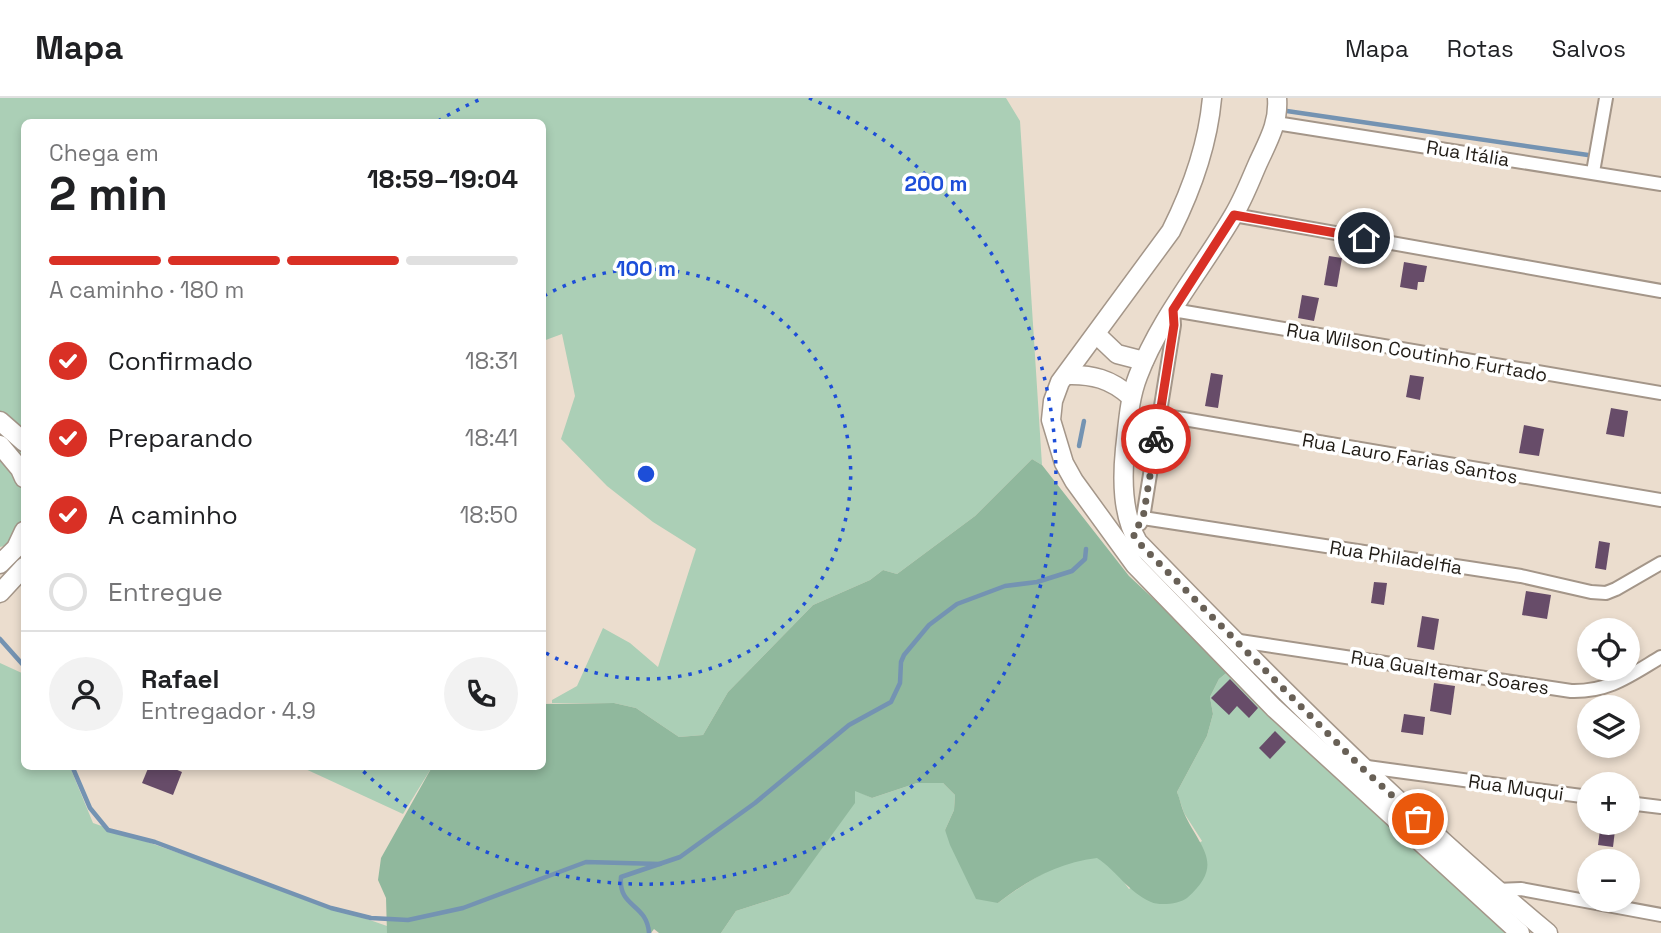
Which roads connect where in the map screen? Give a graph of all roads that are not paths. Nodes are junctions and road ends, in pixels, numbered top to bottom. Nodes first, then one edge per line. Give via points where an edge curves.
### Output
1 (1212, 98) edge
2 (1606, 98) edge
3 (1277, 110) edge
4 (1593, 173) junction
5 (1661, 184) edge
6 (1234, 215) junction
7 (1661, 291) edge
8 (1173, 310) junction
9 (1096, 334) junction
10 (1144, 361) junction
11 (1066, 375) junction
12 (1661, 393) edge
13 (1131, 397) junction
14 (1160, 415) junction
15 (0, 421) edge
16 (21, 439) edge
17 (0, 445) edge
18 (21, 470) edge
19 (1661, 500) edge
20 (1143, 518) junction
21 (1133, 534) junction
22 (21, 537) edge
23 (1661, 563) edge
24 (0, 564) edge
25 (21, 570) edge
26 (0, 593) edge
27 (1233, 640) junction
28 (1661, 657) edge
29 (1360, 766) junction
30 (1577, 795) edge
31 (1640, 804) edge
32 (1661, 807) edge
33 (1496, 890) junction
34 (1661, 915) edge
35 (1520, 933) edge
36 (1548, 933) edge

1 - 9 street via 1210,121 1180,213 1146,269
2 - 4 street
3 - 4 street, Rua Itália
3 - 6 street
4 - 5 street, Rua Itália
6 - 7 street
6 - 8 street
8 - 10 street
8 - 12 street, Rua Wilson Coutinho Furtado
8 - 14 street
9 - 10 street via 1117,354
9 - 11 street
10 - 13 street
11 - 13 street via 1103,378
11 - 35 street via 1053,401 1051,420 1064,463 1135,565 1274,708
13 - 21 street via 1124,460 1125,506
14 - 19 street, Rua Lauro Farias Santos
14 - 20 street
15 - 16 street
17 - 18 street
20 - 21 street
20 - 23 street, Rua Philadelfia via 1521,576 1591,592 1616,589
21 - 27 street
22 - 24 street
25 - 26 street
27 - 28 street, Rua Gualtemar Soares via 1571,691 1605,688
27 - 29 street
29 - 30 street, Rua Muqui
29 - 33 street
31 - 32 street
33 - 34 street via 1521,889
33 - 36 street

